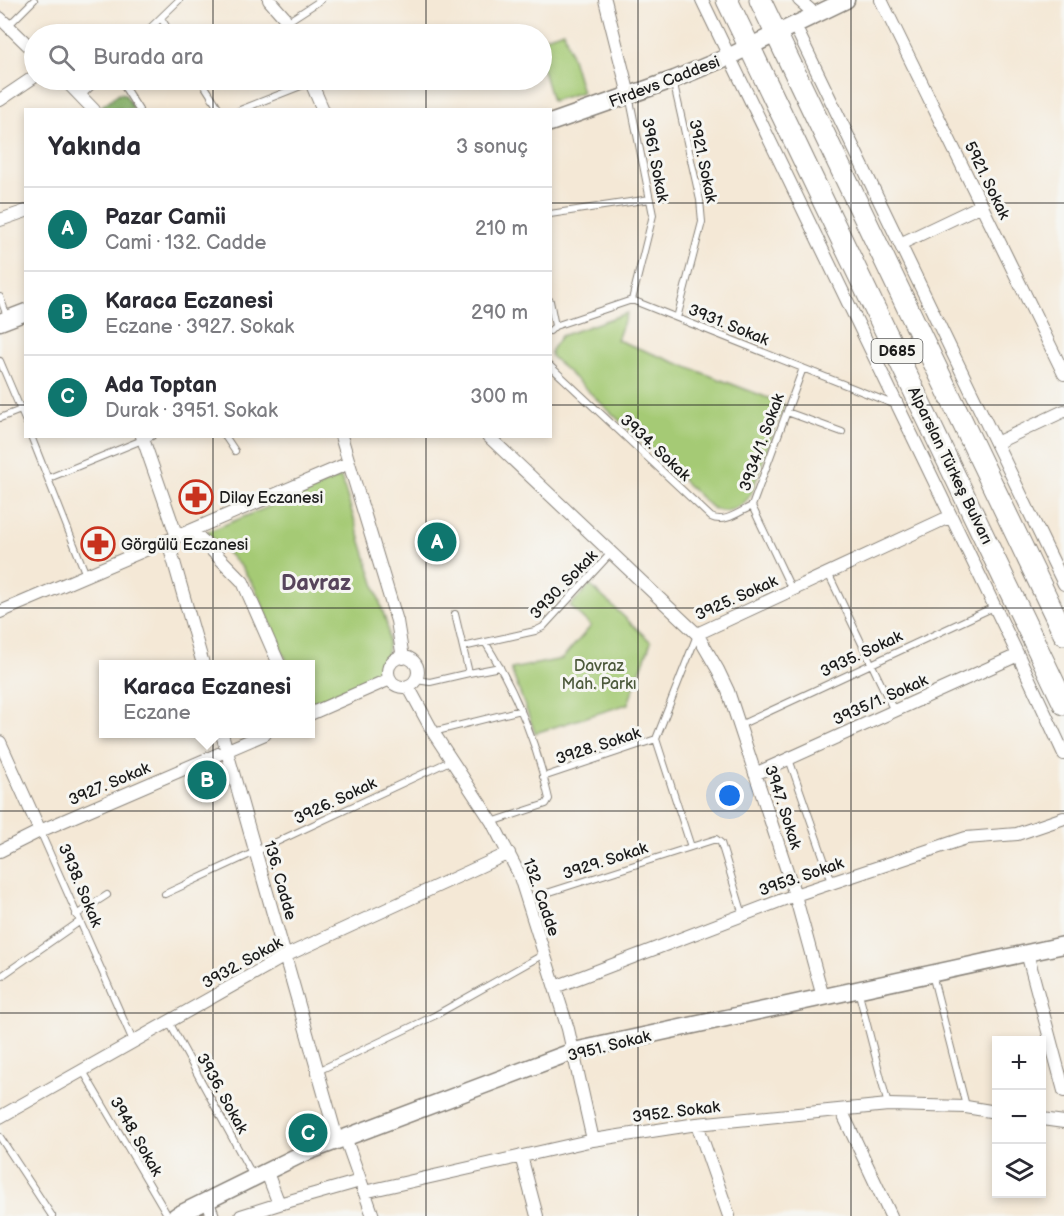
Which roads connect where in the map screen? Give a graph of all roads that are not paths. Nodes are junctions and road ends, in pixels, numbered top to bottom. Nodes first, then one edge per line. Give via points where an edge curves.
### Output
1 (34, 0) edge
2 (179, 0) edge
3 (269, 0) edge
4 (321, 0) edge
5 (605, 0) edge
6 (702, 0) edge
7 (728, 0) edge
8 (760, 0) edge
9 (799, 0) edge
10 (846, 0) edge
11 (881, 0) edge
12 (816, 15) junction
13 (161, 18) junction
14 (4, 22) edge
15 (287, 22) joint
16 (155, 24) edge
17 (165, 24) edge
18 (785, 30) junction
19 (24, 41) edge
20 (750, 47) junction
21 (730, 56) junction
22 (673, 80) junction
23 (24, 84) edge
24 (76, 90) edge
25 (87, 90) edge
26 (126, 90) edge
27 (207, 90) edge
28 (289, 90) edge
29 (314, 90) edge
30 (82, 95) junction
31 (629, 95) junction
32 (0, 100) edge
33 (92, 108) edge
34 (137, 108) edge
35 (219, 108) edge
36 (245, 108) edge
37 (321, 108) edge
38 (552, 122) edge
39 (650, 199) junction
40 (982, 205) junction
41 (24, 212) edge
42 (552, 214) edge
43 (0, 220) edge
44 (900, 244) junction
45 (0, 297) edge
46 (632, 300) junction
47 (24, 313) edge
48 (677, 318) junction
49 (4, 320) edge
50 (553, 329) edge
51 (0, 361) edge
52 (552, 368) edge
53 (803, 368) junction
54 (1064, 374) edge
55 (899, 407) junction
56 (23, 409) edge
57 (1064, 411) edge
58 (787, 412) junction
59 (0, 418) edge
60 (842, 432) dead end
61 (33, 438) edge
62 (146, 438) edge
63 (226, 438) edge
64 (342, 438) edge
65 (490, 438) edge
66 (996, 443) junction
67 (235, 451) dead end
68 (349, 463) junction
69 (49, 478) junction
70 (752, 506) junction
71 (951, 516) junction
72 (192, 531) junction
73 (173, 539) junction
74 (611, 553) junction
75 (828, 573) junction
76 (86, 576) junction
77 (1064, 584) edge
78 (792, 590) junction
79 (995, 607) junction
80 (0, 612) edge
81 (455, 614) dead end
82 (697, 634) junction
83 (1064, 634) edge
84 (486, 642) junction
85 (463, 647) junction
86 (1018, 655) junction
87 (403, 658) junction
88 (202, 660) edge
89 (277, 660) edge
90 (872, 663) junction
91 (500, 666) junction
92 (469, 674) junction
93 (390, 679) junction
94 (412, 683) junction
95 (1064, 704) edge
96 (521, 710) junction
97 (894, 711) junction
98 (315, 712) edge
99 (739, 725) junction
100 (433, 732) junction
101 (223, 738) edge
102 (256, 738) edge
103 (656, 739) junction
104 (0, 742) edge
105 (227, 750) junction
106 (1064, 754) edge
107 (789, 759) junction
108 (452, 760) junction
109 (755, 774) junction
110 (543, 777) junction
111 (1064, 818) edge
112 (492, 822) junction
113 (40, 831) junction
114 (691, 847) junction
115 (0, 851) edge
116 (256, 852) junction
117 (509, 853) junction
118 (832, 882) junction
119 (165, 894) dead end
120 (107, 895) dead end
121 (795, 895) junction
122 (528, 899) junction
123 (743, 915) junction
124 (77, 918) junction
125 (1064, 945) edge
126 (1027, 953) junction
127 (545, 954) junction
128 (285, 956) junction
129 (932, 973) junction
130 (0, 977) edge
131 (555, 987) junction
132 (858, 989) junction
133 (823, 997) junction
134 (169, 1021) junction
135 (134, 1041) junction
136 (574, 1052) junction
137 (82, 1070) junction
138 (318, 1071) junction
139 (1064, 1091) edge
140 (888, 1105) junction
141 (966, 1107) junction
142 (841, 1110) junction
143 (992, 1111) edge
144 (0, 1117) edge
145 (1046, 1120) edge
146 (1064, 1122) edge
147 (697, 1124) junction
148 (0, 1137) edge
149 (341, 1138) junction
150 (593, 1140) junction
151 (521, 1156) junction
152 (260, 1173) junction
153 (362, 1187) junction
154 (279, 1204) junction
155 (210, 1208) edge
156 (52, 1216) edge
157 (168, 1216) edge
158 (176, 1216) edge
159 (241, 1216) edge
160 (373, 1216) edge
161 (537, 1216) edge
162 (729, 1216) edge
163 (891, 1216) edge

1 - 14 lane
2 - 13 lane
3 - 15 street
4 - 15 lane
5 - 31 street
6 - 21 street
7 - 20 highway, Alparslan Türkeş Bulvarı / D685
8 - 18 highway, Alparslan Türkeş Bulvarı / D685
9 - 12 street
10 - 12 street, Firdevs Caddesi
11 - 40 street, 5921. Sokak
12 - 18 street, Firdevs Caddesi
13 - 16 lane
13 - 17 lane
14 - 19 street
18 - 20 street, Firdevs Caddesi
18 - 44 street
18 - 83 highway, Alparslan Türkeş Bulvarı / D685
20 - 21 street, Firdevs Caddesi
20 - 95 highway, Alparslan Türkeş Bulvarı / D685
21 - 22 street, Firdevs Caddesi
21 - 55 street
22 - 31 street, Firdevs Caddesi
22 - 48 lane, 3921. Sokak via 702,222
23 - 32 street
24 - 30 street
25 - 30 lane
26 - 34 lane
27 - 35 lane
28 - 36 lane
29 - 37 street
30 - 33 street
31 - 38 street, Firdevs Caddesi
31 - 39 lane, 3961. Sokak
39 - 42 lane
39 - 46 lane, 3961. Sokak via 652,222
40 - 44 street
40 - 54 street, 5921. Sokak
41 - 43 street
44 - 66 street
45 - 49 lane
46 - 48 lane, 3931. Sokak
46 - 50 lane
47 - 49 street
48 - 53 lane, 3931. Sokak
51 - 56 lane
52 - 70 lane, 3934. Sokak via 711,517 724,519
53 - 55 lane, 3931. Sokak
53 - 58 lane, 3934/1. Sokak
55 - 71 street
56 - 59 lane
57 - 66 street
58 - 60 lane
58 - 70 lane, 3934/1. Sokak
61 - 69 lane
62 - 69 lane
62 - 73 street
63 - 67 lane
64 - 68 street
65 - 74 street, 3925. Sokak
66 - 77 street
68 - 72 street
68 - 87 street via 397,621
69 - 76 lane
70 - 78 lane, 3934/1. Sokak
71 - 75 street, 3925. Sokak
71 - 79 street
72 - 73 street
72 - 89 street via 243,582
73 - 76 street
73 - 88 street
74 - 82 street, 3925. Sokak
74 - 84 lane, 3930. Sokak via 543,627
75 - 78 street, 3925. Sokak
75 - 90 lane
76 - 80 street
78 - 82 street, 3925. Sokak
79 - 86 street
79 - 90 lane, 3935. Sokak
81 - 85 lane
82 - 99 street, 3947. Sokak via 718,670
82 - 103 lane, 3928. Sokak
84 - 85 lane, 3930. Sokak
84 - 91 lane, 3928. Sokak
85 - 92 lane
86 - 97 street, 3935/1. Sokak
86 - 106 street
87 - 93 street via 396,659 390,667
87 - 94 street via 414,662 418,671
90 - 97 lane
90 - 99 lane, 3935. Sokak
91 - 92 lane
91 - 96 lane, 3928. Sokak
92 - 94 lane
93 - 94 street via 399,686
93 - 98 street
94 - 100 street, 132. Cadde
96 - 100 lane
96 - 110 lane, 3928. Sokak
97 - 107 street, 3935/1. Sokak
99 - 109 street, 3947. Sokak
100 - 108 street, 132. Cadde
101 - 105 street, 136. Cadde
102 - 105 street, 3927. Sokak
103 - 110 lane, 3928. Sokak
103 - 114 lane
104 - 113 street, 3938. Sokak
105 - 113 street, 3927. Sokak
105 - 116 street, 136. Cadde
107 - 109 street, 3935/1. Sokak
107 - 118 lane
108 - 112 street, 132. Cadde
108 - 116 lane, 3926. Sokak
109 - 121 street, 3947. Sokak
110 - 112 lane, 3928. Sokak via 548,803
111 - 118 street, 3953. Sokak via 1017,834 966,838
112 - 117 street, 132. Cadde
113 - 115 street, 3927. Sokak
113 - 124 lane, 3938. Sokak
114 - 122 lane, 3929. Sokak
114 - 123 lane, 3929. Sokak via 720,841
116 - 119 lane, 3926. Sokak
116 - 128 street, 136. Cadde
117 - 122 street, 132. Cadde
117 - 128 street, 3932. Sokak
118 - 121 street, 3953. Sokak
120 - 124 lane
121 - 123 street, 3953. Sokak
121 - 133 street, 3947. Sokak
122 - 127 street, 132. Cadde
123 - 131 street, 3953. Sokak
124 - 130 lane
124 - 135 lane, 3938. Sokak
125 - 126 street, 3951. Sokak
126 - 129 street, 3951. Sokak
126 - 139 street
127 - 131 street, 132. Cadde
127 - 138 lane via 434,1016
128 - 134 street, 3932. Sokak
128 - 138 street, 136. Cadde
129 - 132 street, 3951. Sokak
129 - 141 lane
131 - 136 street, 132. Cadde
132 - 133 street, 3951. Sokak
132 - 140 lane
133 - 136 street, 3951. Sokak
134 - 135 street, 3932. Sokak
134 - 152 lane, 3936. Sokak
135 - 137 street, 3932. Sokak
136 - 149 street, 3951. Sokak
136 - 150 street, 132. Cadde
137 - 144 street, 3932. Sokak
137 - 157 lane, 3948. Sokak
138 - 149 street, 136. Cadde
140 - 141 street, 3952. Sokak
140 - 142 street, 3952. Sokak
141 - 143 street, 3952. Sokak
142 - 147 street, 3952. Sokak
142 - 163 street
145 - 146 street
147 - 150 street, 3952. Sokak
147 - 162 street
148 - 156 lane
149 - 152 street, 3951. Sokak
149 - 153 street, 136. Cadde
150 - 151 street, 3952. Sokak
151 - 153 street, 3952. Sokak
151 - 161 street
152 - 154 street
152 - 155 street, 3951. Sokak
153 - 154 street, 3952. Sokak
153 - 160 street, 136. Cadde
154 - 159 street, 3952. Sokak
155 - 158 street, 3951. Sokak

